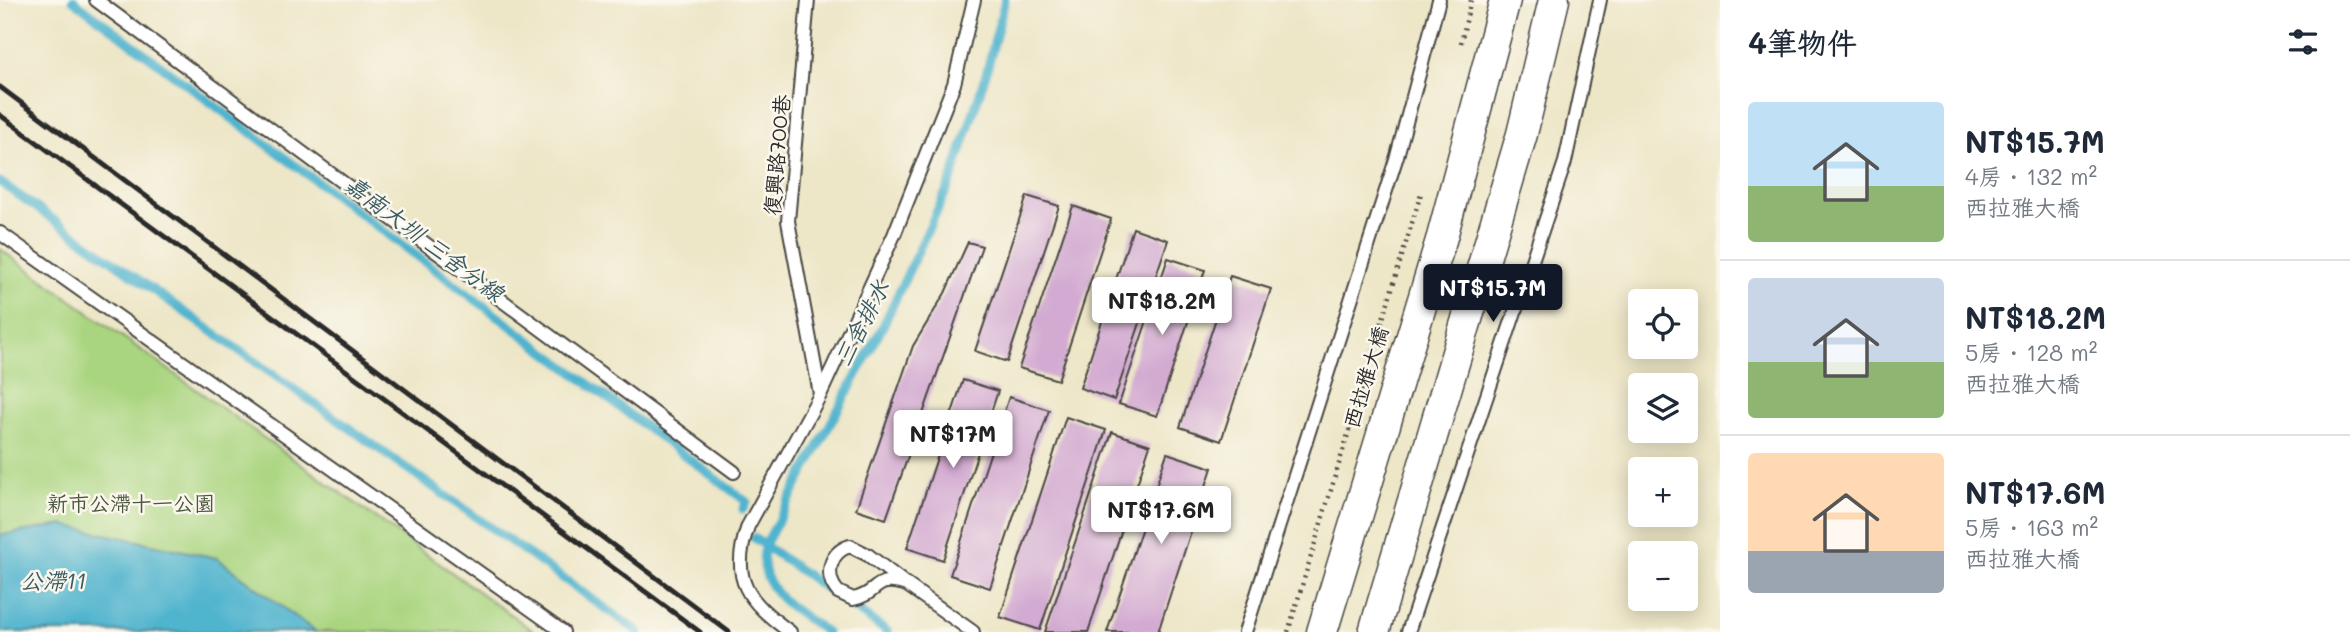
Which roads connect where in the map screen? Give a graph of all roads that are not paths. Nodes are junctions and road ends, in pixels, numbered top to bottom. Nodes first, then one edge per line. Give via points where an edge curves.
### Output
1 (96, 0) edge
2 (808, 0) edge
3 (974, 0) edge
4 (1439, 0) edge
5 (1505, 0) edge
6 (1554, 0) edge
7 (1600, 0) edge
8 (0, 233) edge
9 (820, 395) junction
10 (734, 472) dead end
11 (907, 584) junction
12 (563, 632) edge
13 (790, 632) edge
14 (973, 632) edge
15 (1245, 632) edge
16 (1322, 632) edge
17 (1374, 632) edge
18 (1408, 632) edge

1 - 10 lane
2 - 9 lane, 復興路700巷 via 788,221
3 - 9 lane via 954,84 894,235
4 - 15 lane via 1397,156
5 - 16 street, 西拉雅大橋 via 1442,237
6 - 17 street via 1522,134
7 - 18 lane via 1565,162
8 - 12 lane
9 - 13 lane via 741,546 743,583 764,612
11 - 11 lane via 850,546 837,553 829,570 834,589 849,598 868,593 886,580
11 - 14 lane

